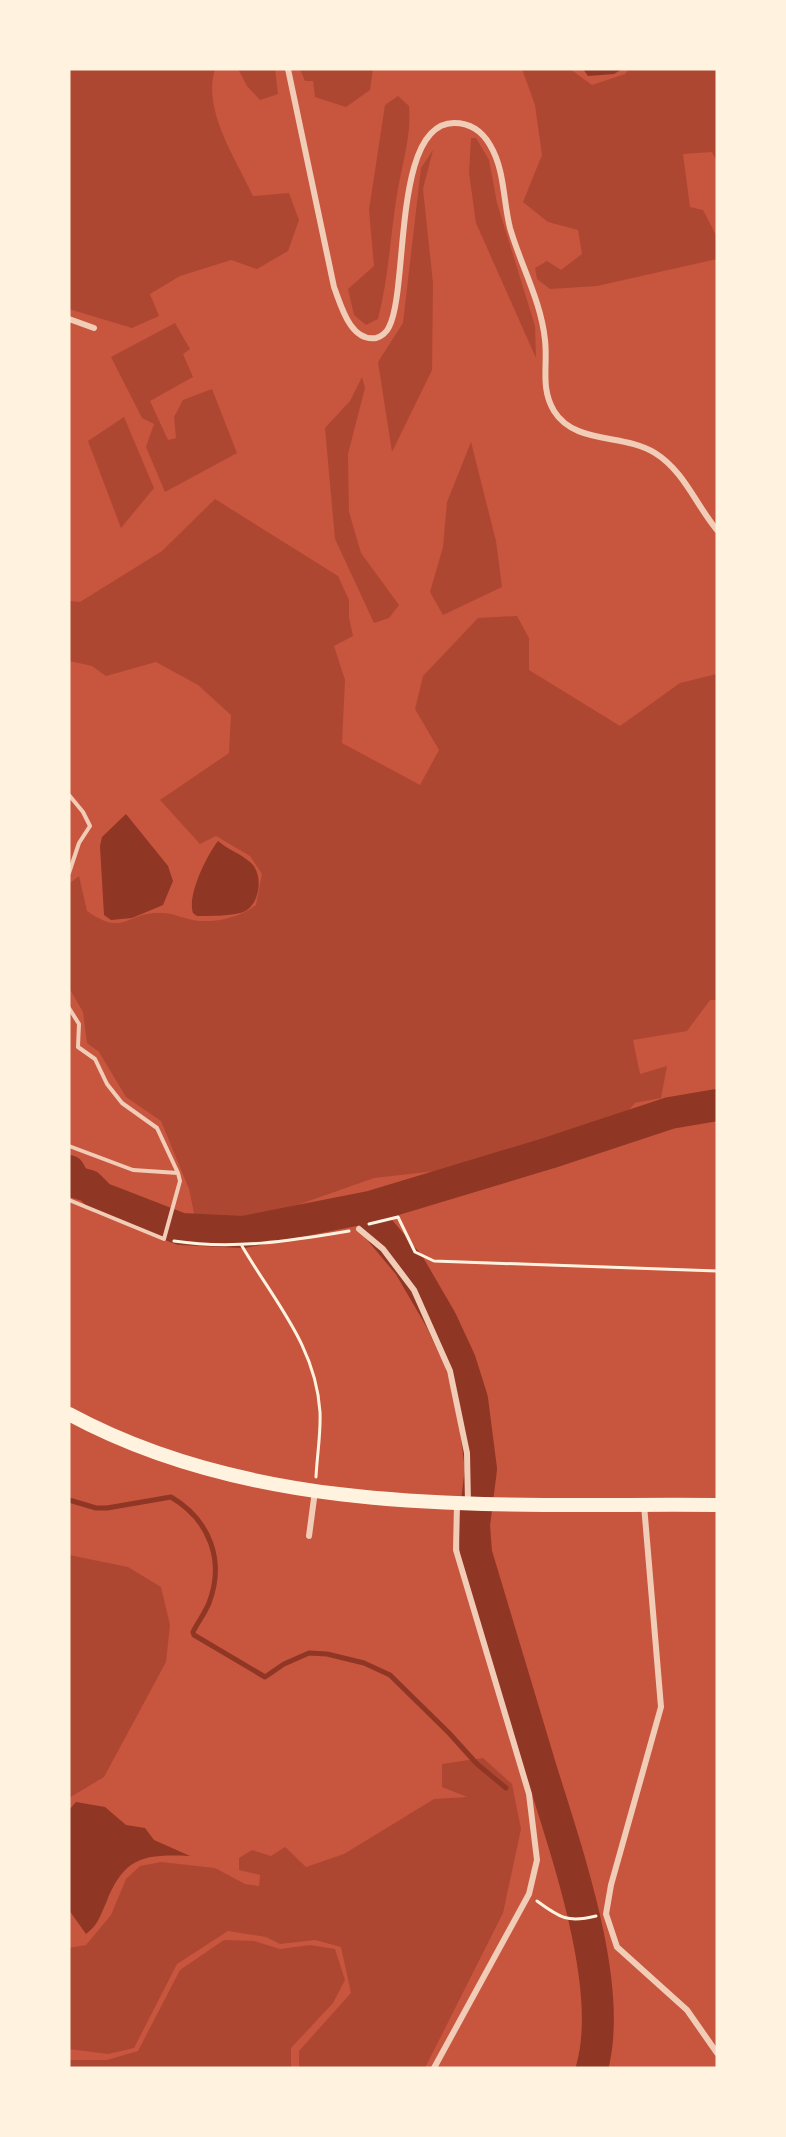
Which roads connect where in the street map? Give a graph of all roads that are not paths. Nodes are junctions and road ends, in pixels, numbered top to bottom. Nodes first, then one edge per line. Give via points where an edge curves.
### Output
1 (288, 69) edge
2 (69, 319) edge
3 (94, 328) dead end
4 (717, 530) edge
5 (69, 795) edge
6 (69, 873) edge
7 (69, 1008) edge
8 (69, 1146) edge
9 (178, 1173) junction
10 (69, 1200) edge
11 (359, 1229) road end
12 (69, 1414) edge
13 (315, 1491) junction
14 (466, 1503) junction
15 (644, 1504) junction
16 (717, 1505) edge
17 (309, 1536) dead end
18 (717, 2053) edge
19 (434, 2068) edge

1 - 4 street via 334,287 344,315 356,333 370,339 380,337 389,328 396,303 409,180 419,153 438,128 451,123 478,130 496,156 510,226 539,308 546,342 544,376 553,410 564,425 579,433 617,439 655,453 684,481
2 - 3 street
5 - 6 lane via 90,826 79,843
7 - 9 lane via 79,1024 78,1047 95,1059 122,1104 157,1128
8 - 9 lane via 133,1170
9 - 10 lane via 180,1181 164,1239
11 - 14 street via 383,1249 414,1290 450,1371 467,1453
12 - 13 main road via 192,1465
13 - 14 main road
13 - 17 street
14 - 15 main road
14 - 19 street via 456,1550 529,1794 537,1860 529,1894
15 - 16 main road
15 - 18 street via 661,1707 606,1914 616,1947 687,2010

